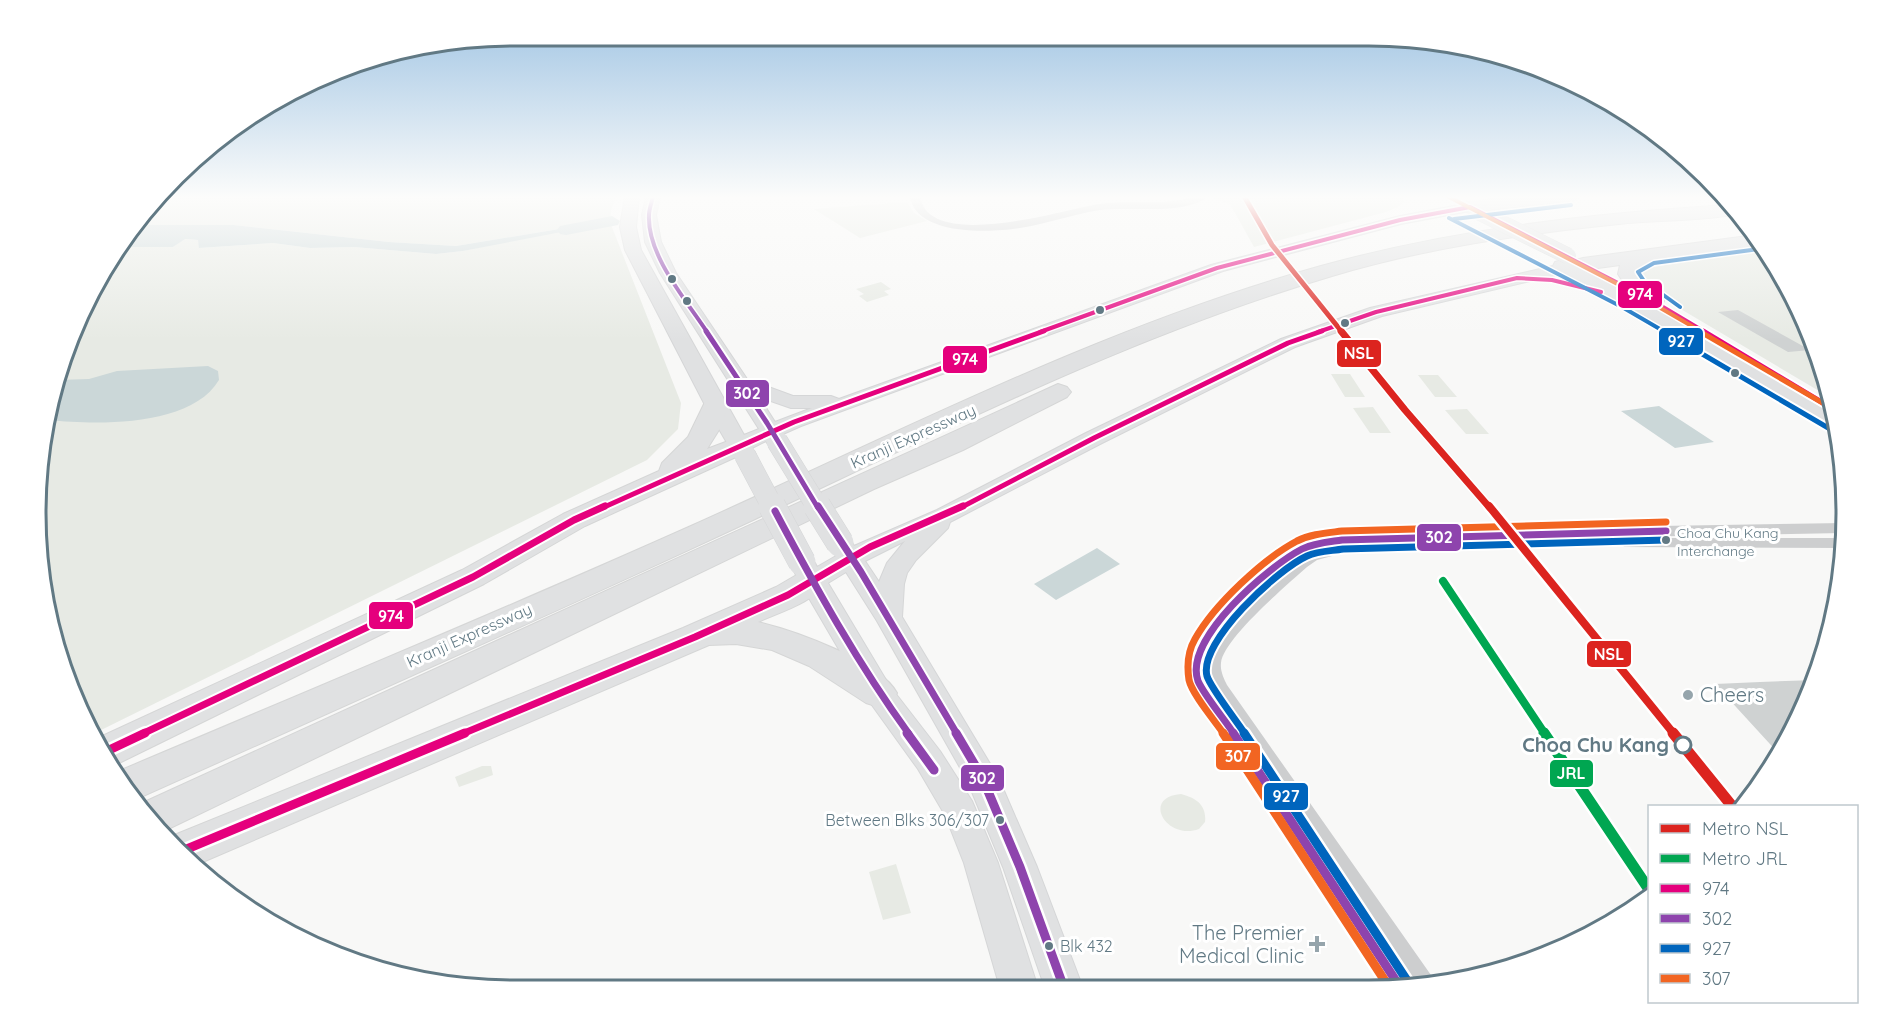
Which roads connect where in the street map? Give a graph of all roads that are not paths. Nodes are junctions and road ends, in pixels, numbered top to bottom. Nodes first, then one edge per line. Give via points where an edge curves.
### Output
1 (632, 244) edge
2 (654, 244) edge
3 (1309, 244) edge
4 (1448, 244) edge
5 (1522, 244) edge
6 (1532, 244) edge
7 (1728, 244) edge
8 (1651, 254) junction
9 (1567, 262) junction
10 (1517, 278) junction
11 (1626, 299) junction
12 (1653, 301) junction
13 (741, 384) junction
14 (854, 400) junction
15 (1822, 403) edge
16 (715, 405) junction
17 (1826, 417) edge
18 (775, 436) junction
19 (742, 450) junction
20 (653, 484) junction
21 (946, 515) junction
22 (1836, 528) edge
23 (1687, 537) junction
24 (1342, 540) junction
25 (1835, 543) edge
26 (1381, 547) junction
27 (845, 550) junction
28 (807, 571) junction
29 (1281, 572) junction
30 (889, 618) junction
31 (695, 637) junction
32 (1212, 688) junction
33 (879, 693) junction
34 (110, 749) edge
35 (132, 783) edge
36 (157, 815) edge
37 (188, 849) edge
38 (1420, 978) edge
39 (1017, 980) edge
40 (1061, 980) edge
41 (1396, 980) edge

1 - 16 main road
2 - 13 main road via 668,273
3 - 14 main road via 1217,268
4 - 35 highway, Kranji Expressway via 1326,271 1122,342 678,544
5 - 36 highway, Kranji Expressway via 1409,264 1343,281 1237,315 1143,353
6 - 9 main road
7 - 8 highway
8 - 9 highway
8 - 12 highway via 1629,267 1628,274
9 - 10 main road
9 - 11 main road
9 - 12 main road
10 - 11 main road via 1552,280
10 - 21 main road via 1376,312 1288,344
11 - 17 main road
12 - 15 main road
13 - 14 main road via 791,402
13 - 18 main road
14 - 18 main road
16 - 19 main road
16 - 20 highway via 709,426 691,452
18 - 19 main road
18 - 27 main road, bridge
19 - 20 highway
19 - 28 main road, bridge
20 - 34 highway via 574,520 462,582
21 - 27 main road via 870,547
21 - 30 main road via 894,571 888,590
22 - 23 street
23 - 24 street
23 - 25 street
23 - 26 street
24 - 26 street
24 - 29 street via 1292,554
26 - 29 street via 1341,549 1311,556
27 - 28 main road
27 - 30 main road
28 - 31 highway via 789,595
28 - 33 main road
29 - 32 street via 1211,631 1202,645 1198,680
30 - 40 main road via 982,777
31 - 33 highway via 725,632 754,634 795,644
31 - 37 highway
32 - 38 street via 1218,688
32 - 41 street
33 - 39 main road via 929,760 960,811 981,863

